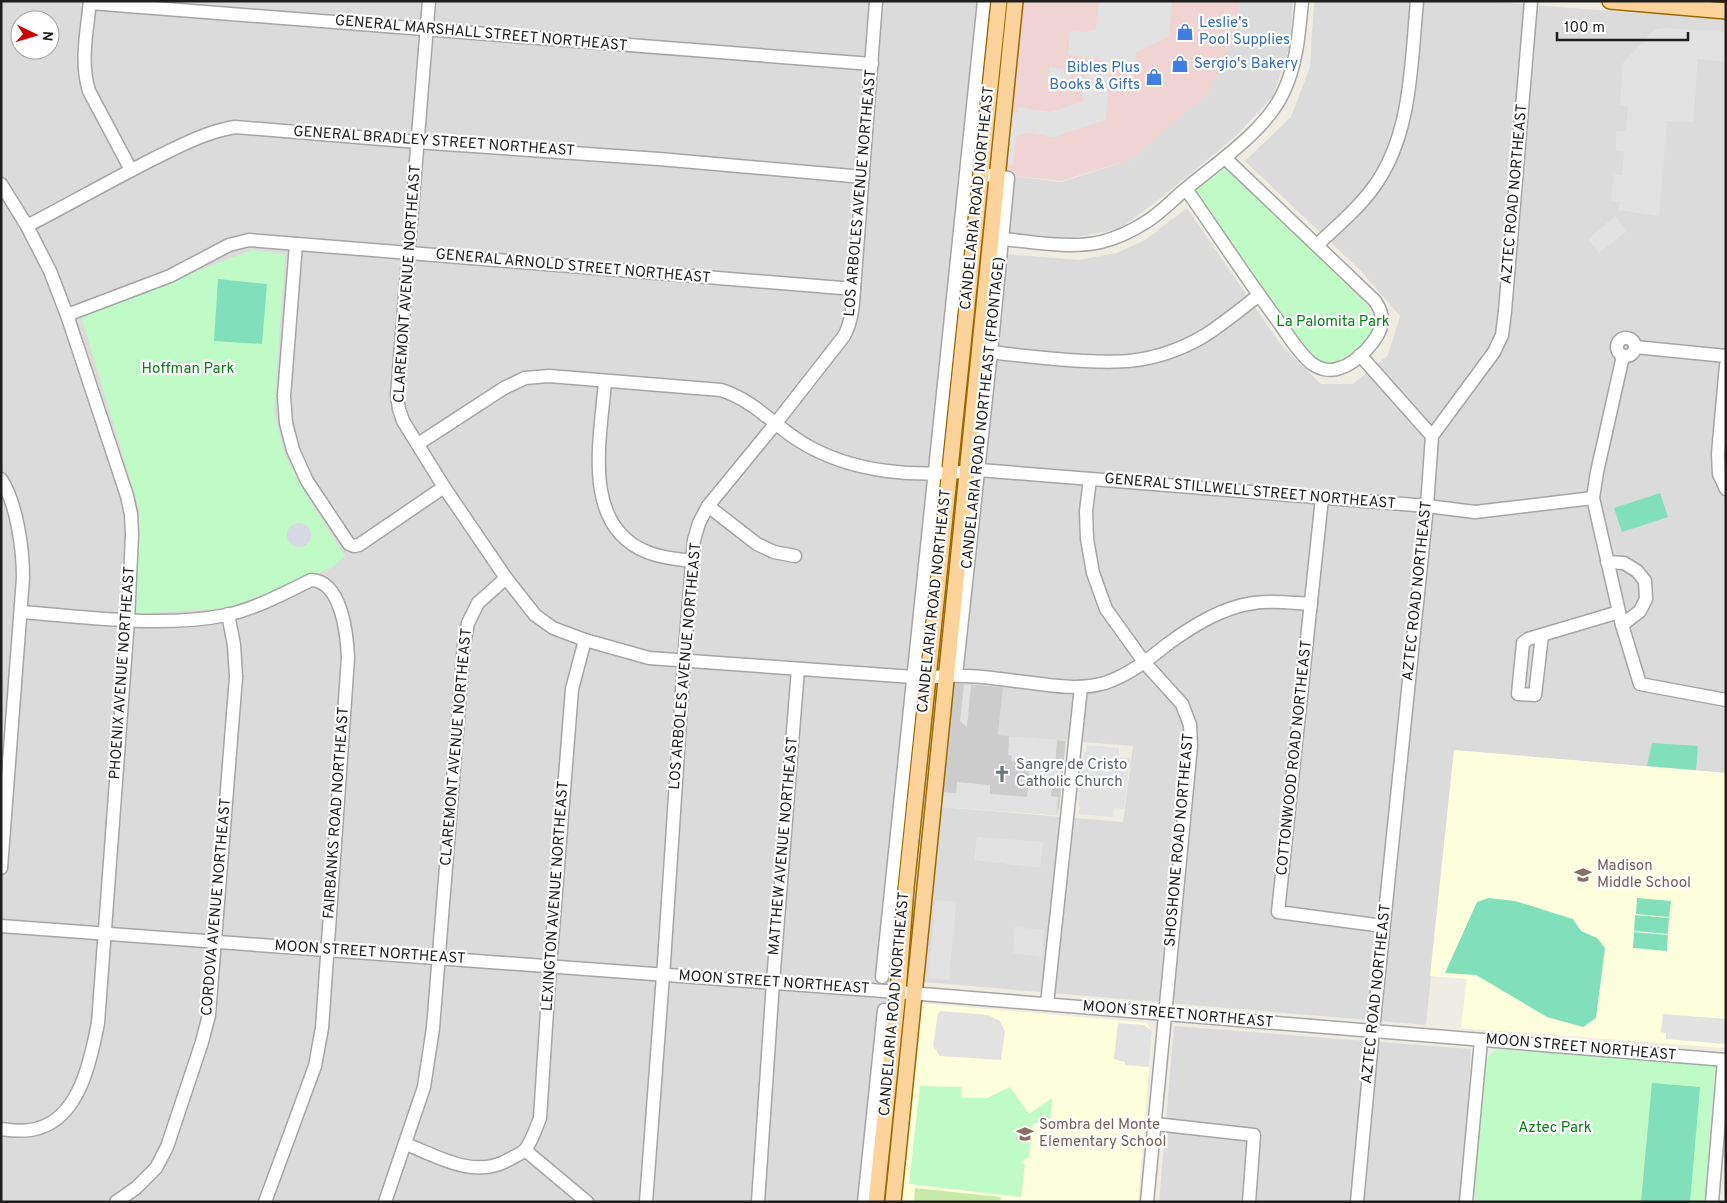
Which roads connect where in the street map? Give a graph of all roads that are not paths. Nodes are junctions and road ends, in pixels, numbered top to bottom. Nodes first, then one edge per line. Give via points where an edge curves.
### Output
1 (430, 1) edge
2 (876, 1) edge
3 (984, 1) edge
4 (999, 1) edge
5 (1014, 1) edge
6 (1302, 1) edge
7 (1417, 1) edge
8 (1531, 1) edge
9 (1610, 1) edge
10 (90, 2) edge
11 (1726, 11) edge
12 (427, 29) junction
13 (872, 64) junction
14 (418, 142) junction
15 (1225, 158) junction
16 (131, 170) junction
17 (980, 174) junction
18 (996, 176) junction
19 (863, 178) junction
20 (1, 184) edge
21 (1186, 189) junction
22 (27, 226) junction
23 (1003, 239) junction
24 (296, 244) junction
25 (1317, 245) junction
26 (409, 254) junction
27 (854, 289) junction
28 (1259, 295) junction
29 (67, 315) junction
30 (991, 352) junction
31 (1360, 355) junction
32 (1726, 356) edge
33 (1726, 365) edge
34 (604, 381) junction
35 (776, 423) junction
36 (1432, 436) junction
37 (418, 444) junction
38 (972, 471) junction
39 (942, 473) junction
40 (1090, 479) junction
41 (1, 480) edge
42 (444, 487) junction
43 (1726, 489) edge
44 (1322, 498) junction
45 (1593, 498) junction
46 (708, 506) junction
47 (1427, 506) junction
48 (795, 556) dead end
49 (692, 561) junction
50 (1607, 562) junction
51 (506, 578) junction
52 (1311, 604) junction
53 (21, 612) junction
54 (1619, 612) junction
55 (228, 614) junction
56 (128, 620) junction
57 (1622, 625) junction
58 (1542, 635) dead end
59 (585, 640) junction
60 (684, 661) junction
61 (1144, 662) junction
62 (798, 669) junction
63 (951, 675) junction
64 (920, 678) junction
65 (1081, 687) junction
66 (1726, 700) edge
67 (1, 868) edge
68 (1, 926) edge
69 (1383, 926) junction
70 (105, 933) junction
71 (215, 942) junction
72 (327, 950) junction
73 (439, 957) junction
74 (550, 966) junction
75 (663, 975) junction
76 (882, 977) dead end
77 (773, 982) junction
78 (898, 992) junction
79 (915, 994) junction
80 (1047, 1004) junction
81 (884, 1010) dead end
82 (1164, 1014) junction
83 (1372, 1030) junction
84 (1480, 1040) junction
85 (1725, 1060) edge
86 (1155, 1124) junction
87 (1, 1129) edge
88 (406, 1144) junction
89 (524, 1150) junction
90 (116, 1202) edge
91 (265, 1202) edge
92 (385, 1202) edge
93 (588, 1202) edge
94 (646, 1202) edge
95 (758, 1202) edge
96 (864, 1202) edge
97 (876, 1202) edge
98 (893, 1202) edge
99 (1147, 1202) edge
100 (1249, 1202) edge
101 (1357, 1202) edge
102 (1466, 1202) edge
103 (1712, 1202) edge

1 - 12 street, CLAREMONT AVENUE NORTHEAST
2 - 13 street, LOS ARBOLES AVENUE NORTHEAST
3 - 39 street
4 - 17 main road, CANDELARIA ROAD NORTHEAST
5 - 18 main road, CANDELARIA ROAD NORTHEAST
6 - 15 street via 1298,47 1283,95 1260,126
7 - 25 street via 1406,106 1402,127 1386,167 1374,188
8 - 36 street, AZTEC ROAD NORTHEAST via 1502,335 1494,352
9 - 11 main road
10 - 12 street, GENERAL MARSHALL STREET NORTHEAST
10 - 16 street via 84,66 89,91
12 - 13 street, GENERAL MARSHALL STREET NORTHEAST
12 - 14 street, CLAREMONT AVENUE NORTHEAST
13 - 19 street, LOS ARBOLES AVENUE NORTHEAST
14 - 16 street, GENERAL BRADLEY STREET NORTHEAST via 234,127 201,135
14 - 19 street, GENERAL BRADLEY STREET NORTHEAST
14 - 26 street, CLAREMONT AVENUE NORTHEAST
15 - 21 street
15 - 25 street
16 - 22 street, GENERAL BRADLEY STREET NORTHEAST
17 - 18 street
17 - 39 main road, CANDELARIA ROAD NORTHEAST
18 - 23 street, CANDELARIA ROAD NORTHEAST (FRONTAGE) via 1008,178
18 - 38 main road, CANDELARIA ROAD NORTHEAST
19 - 27 street, LOS ARBOLES AVENUE NORTHEAST
20 - 22 street, PHOENIX AVENUE NORTHEAST
21 - 23 street via 1148,221 1122,235 1099,242 1071,245
21 - 28 street
22 - 29 street, PHOENIX AVENUE NORTHEAST via 50,271
23 - 30 street, CANDELARIA ROAD NORTHEAST (FRONTAGE)
24 - 26 street, GENERAL ARNOLD STREET NORTHEAST
24 - 29 street, GENERAL ARNOLD STREET NORTHEAST via 249,240 229,245 170,276
24 - 42 street via 284,396 293,450 307,481 349,544 354,546
25 - 31 street via 1375,300 1380,309 1379,333
26 - 27 street, GENERAL ARNOLD STREET NORTHEAST
26 - 37 street, CLAREMONT AVENUE NORTHEAST via 398,409
27 - 35 street, LOS ARBOLES AVENUE NORTHEAST via 852,315 844,336
28 - 30 street via 1203,336 1148,359 1101,363
28 - 31 street via 1312,364 1322,369 1340,369
29 - 56 street, PHOENIX AVENUE NORTHEAST via 129,505 132,535
30 - 38 street, CANDELARIA ROAD NORTHEAST (FRONTAGE)
31 - 36 street
32 - 45 street via 1635,347 1629,338 1620,339 1616,348 1623,356
33 - 43 street via 1718,454 1719,474
34 - 35 street, GENERAL STILLWELL STREET NORTHEAST via 721,390 749,402
34 - 37 street, GENERAL STILLWELL STREET NORTHEAST via 549,376 525,378 504,388
34 - 49 street via 598,475 602,501 612,524 628,541 646,551 666,558
35 - 39 street, GENERAL STILLWELL STREET NORTHEAST via 800,441 848,464
35 - 46 street, LOS ARBOLES AVENUE NORTHEAST
36 - 47 street, AZTEC ROAD NORTHEAST
37 - 42 street, CLAREMONT AVENUE NORTHEAST
38 - 39 street, GENERAL STILLWELL STREET NORTHEAST
38 - 40 street, GENERAL STILLWELL STREET NORTHEAST
38 - 63 main road, CANDELARIA ROAD NORTHEAST
39 - 64 main road, CANDELARIA ROAD NORTHEAST
40 - 44 street, GENERAL STILLWELL STREET NORTHEAST
40 - 61 street, SHOSHONE ROAD NORTHEAST via 1086,511 1093,573 1106,609
41 - 53 street via 9,495 21,544
42 - 51 street, CLAREMONT AVENUE NORTHEAST
44 - 47 street, GENERAL STILLWELL STREET NORTHEAST
44 - 52 street, COTTONWOOD ROAD NORTHEAST
45 - 47 street, GENERAL STILLWELL STREET NORTHEAST via 1475,512
45 - 50 street
46 - 48 street via 757,544 774,552
46 - 49 street, LOS ARBOLES AVENUE NORTHEAST via 699,523
47 - 69 street, AZTEC ROAD NORTHEAST
49 - 60 street, LOS ARBOLES AVENUE NORTHEAST
50 - 54 street
50 - 57 street via 1624,563 1645,581 1646,598 1640,611
51 - 59 street via 535,615 553,628
51 - 73 street, CLAREMONT AVENUE NORTHEAST via 478,603 468,623 464,644
52 - 61 street via 1275,602 1236,607 1203,620
52 - 69 street, COTTONWOOD ROAD NORTHEAST via 1278,912
53 - 56 street
53 - 67 street
54 - 57 street
54 - 58 street
55 - 56 street via 170,622
55 - 71 street, CORDOVA AVENUE NORTHEAST via 236,677
55 - 72 street, FAIRBANKS ROAD NORTHEAST via 273,599 312,580 324,584 342,614 348,658
56 - 70 street, PHOENIX AVENUE NORTHEAST
57 - 66 street via 1640,684
59 - 60 street via 649,658
59 - 74 street, LEXINGTON AVENUE NORTHEAST via 572,689
60 - 62 street
60 - 75 street, LOS ARBOLES AVENUE NORTHEAST
61 - 65 street via 1126,675
61 - 82 street, SHOSHONE ROAD NORTHEAST via 1182,704 1190,725
62 - 64 street
62 - 77 street, MATTHEW AVENUE NORTHEAST
63 - 64 street
63 - 65 street
63 - 79 main road, CANDELARIA ROAD NORTHEAST via 924,888
64 - 76 street
64 - 78 main road, CANDELARIA ROAD NORTHEAST
65 - 80 street
68 - 70 street, MOON STREET NORTHEAST
69 - 83 street, AZTEC ROAD NORTHEAST
70 - 71 street, MOON STREET NORTHEAST
70 - 87 street, PHOENIX AVENUE NORTHEAST via 98,1023 76,1097 55,1120 40,1128 22,1131
71 - 72 street, MOON STREET NORTHEAST
71 - 90 street, CORDOVA AVENUE NORTHEAST via 209,1015 167,1147 156,1168
72 - 73 street, MOON STREET NORTHEAST
72 - 91 street, FAIRBANKS ROAD NORTHEAST via 322,1028 314,1066
73 - 74 street, MOON STREET NORTHEAST
73 - 88 street, CLAREMONT AVENUE NORTHEAST via 434,1028 424,1087
74 - 75 street, MOON STREET NORTHEAST
74 - 89 street, LEXINGTON AVENUE NORTHEAST via 540,1118
75 - 77 street, MOON STREET NORTHEAST
75 - 94 street, LOS ARBOLES AVENUE NORTHEAST
77 - 78 street, MOON STREET NORTHEAST
77 - 95 street, MATTHEW AVENUE NORTHEAST
78 - 79 street, MOON STREET NORTHEAST
78 - 97 main road, CANDELARIA ROAD NORTHEAST
79 - 80 street, MOON STREET NORTHEAST
79 - 98 main road, CANDELARIA ROAD NORTHEAST
80 - 82 street, MOON STREET NORTHEAST
81 - 96 street
82 - 83 street, MOON STREET NORTHEAST
82 - 86 street, SHOSHONE ROAD NORTHEAST
83 - 84 street, MOON STREET NORTHEAST
83 - 101 street, AZTEC ROAD NORTHEAST
84 - 85 street, MOON STREET NORTHEAST
84 - 102 street
85 - 103 street
86 - 99 street, SHOSHONE ROAD NORTHEAST
86 - 100 street via 1254,1135
88 - 89 street via 474,1168 490,1168
88 - 92 street, CLAREMONT AVENUE NORTHEAST
89 - 93 street

